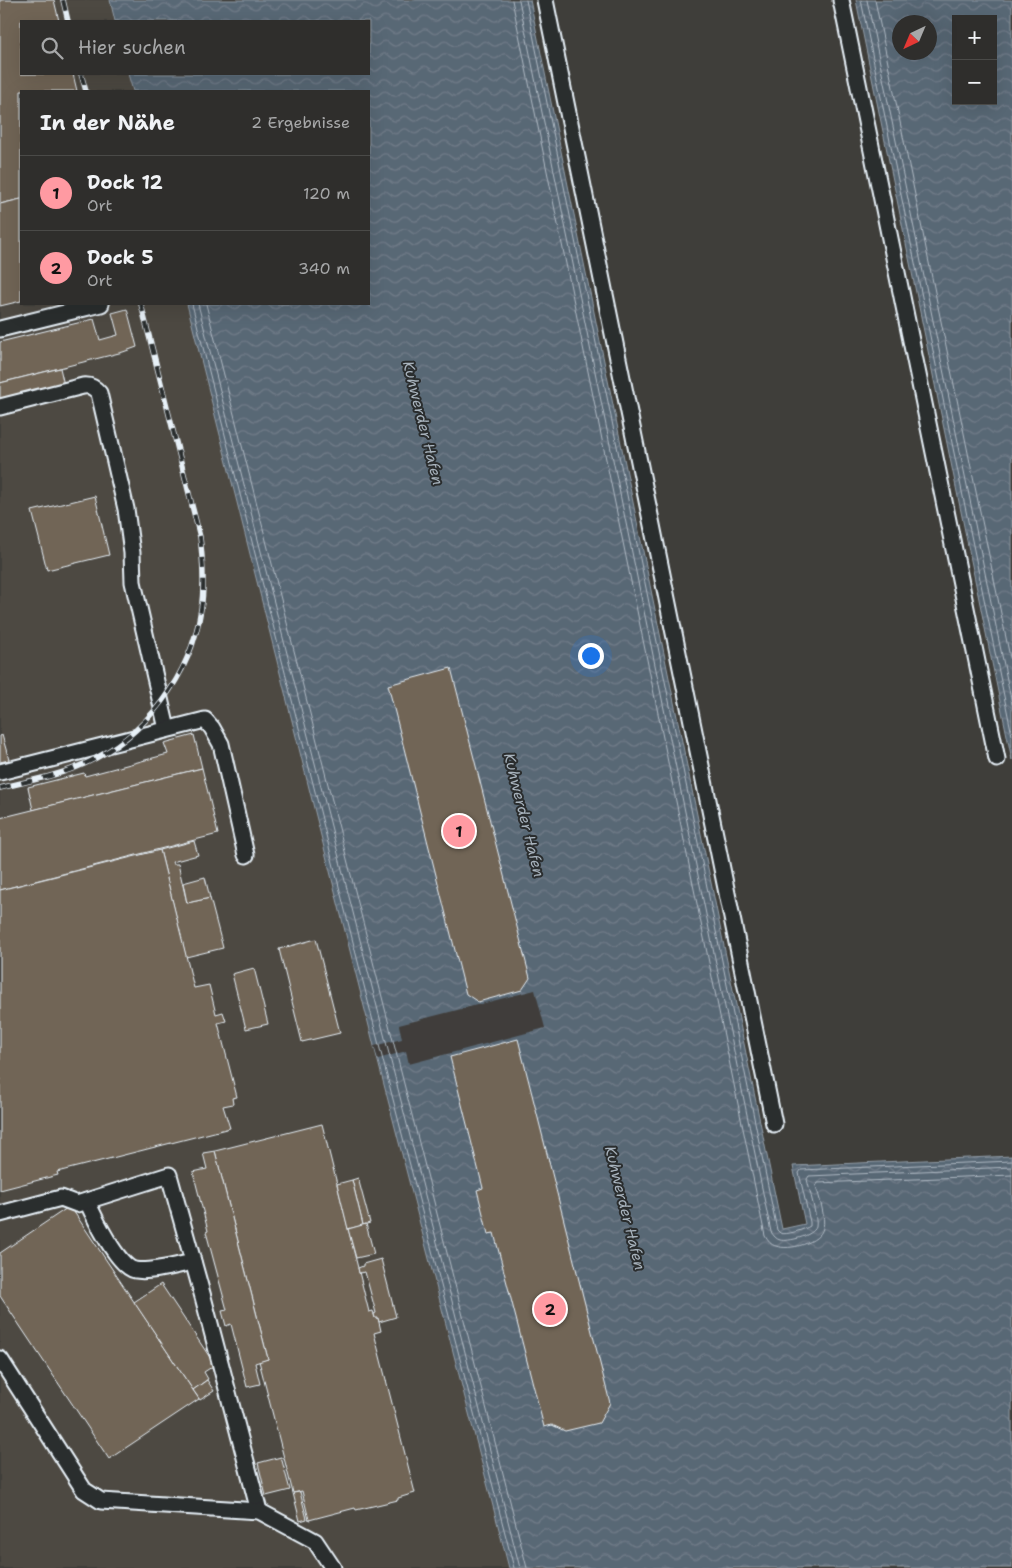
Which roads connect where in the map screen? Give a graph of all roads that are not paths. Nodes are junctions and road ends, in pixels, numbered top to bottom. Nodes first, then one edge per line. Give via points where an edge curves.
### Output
1 (545, 0) edge
2 (841, 0) edge
3 (96, 305) edge
4 (0, 329) edge
5 (0, 407) edge
6 (167, 729) junction
7 (997, 759) dead end
8 (0, 772) edge
9 (246, 855) dead end
10 (774, 1124) dead end
11 (87, 1201) junction
12 (0, 1214) edge
13 (194, 1262) junction
14 (0, 1359) edge
15 (259, 1511) junction
16 (333, 1568) edge

1 - 10 lane
2 - 7 lane
3 - 4 lane
5 - 6 lane via 82,386 90,386 99,393 126,509 133,582
6 - 8 lane
6 - 9 lane via 205,720 212,728 221,744
11 - 12 lane via 77,1204 61,1198
11 - 13 lane via 119,1259 129,1269 146,1271
11 - 13 lane via 169,1174
13 - 15 lane
14 - 15 lane via 84,1490 101,1501
15 - 16 lane via 315,1541

